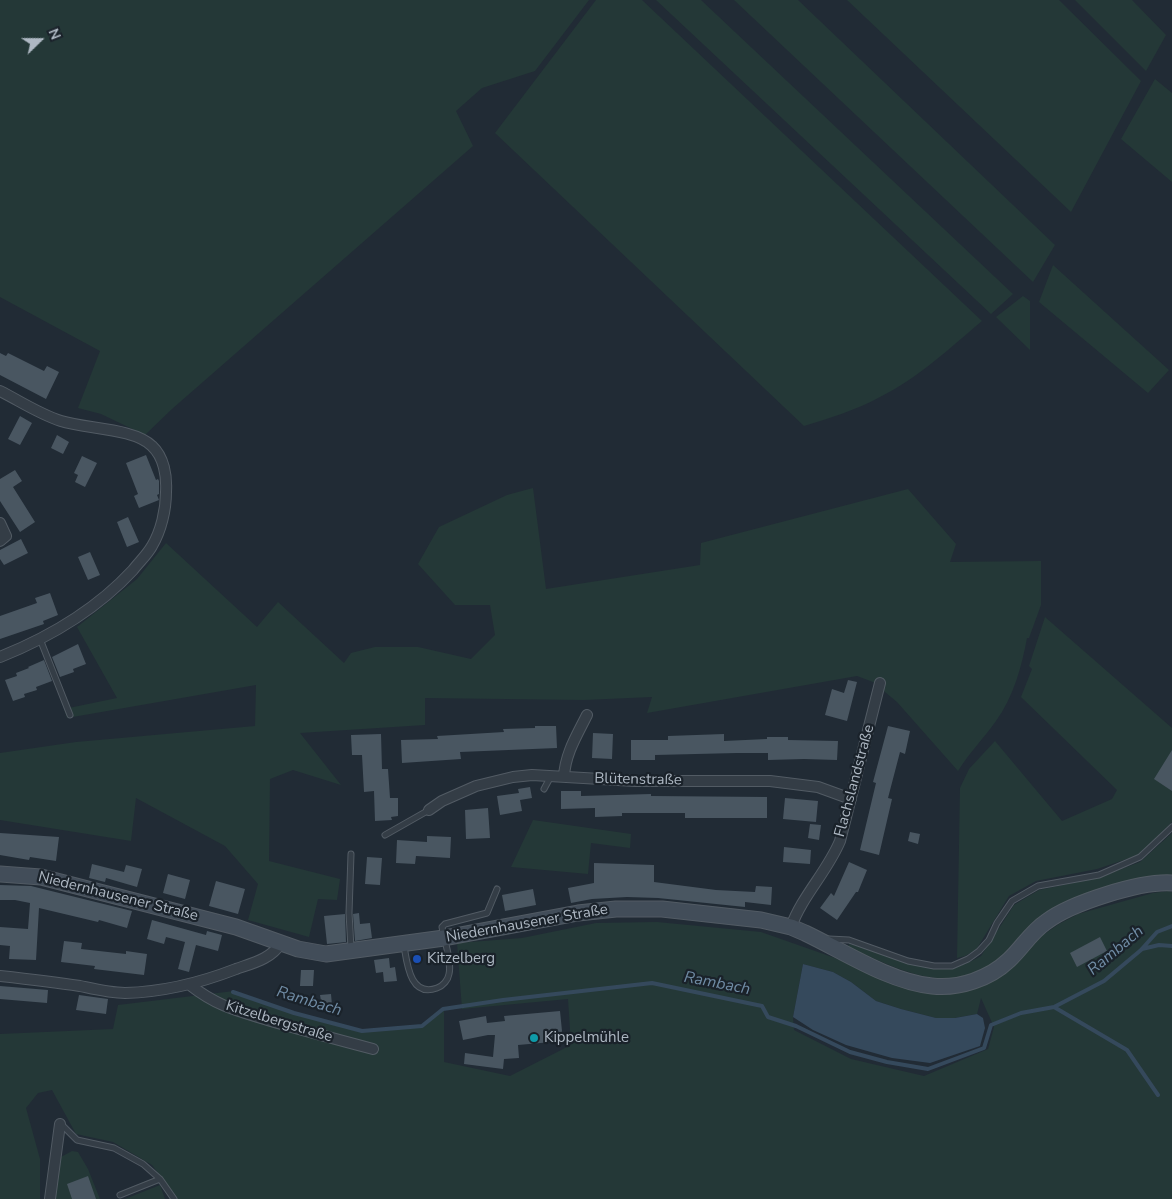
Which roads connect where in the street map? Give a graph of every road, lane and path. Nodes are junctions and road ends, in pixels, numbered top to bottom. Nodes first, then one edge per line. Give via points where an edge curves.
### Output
1 (1, 393) edge
2 (0, 523) edge
3 (0, 541) edge
4 (40, 639) junction
5 (0, 656) edge
6 (880, 684) dead end
7 (70, 715) dead end
8 (587, 715) dead end
9 (551, 776) junction
10 (564, 776) junction
11 (544, 789) dead end
12 (851, 799) junction
13 (429, 810) joint
14 (1172, 826) edge
15 (384, 835) dead end
16 (352, 854) dead end
17 (0, 874) edge
18 (1172, 883) edge
19 (497, 889) dead end
20 (791, 927) junction
21 (444, 938) junction
22 (819, 939) junction
23 (282, 943) junction
24 (403, 944) junction
25 (351, 951) junction
26 (0, 976) edge
27 (190, 985) junction
28 (373, 1049) dead end
29 (60, 1124) joint
30 (160, 1180) junction
31 (120, 1195) dead end
32 (50, 1199) edge
33 (174, 1199) edge

1 - 4 street via 64,422 143,439 154,447 164,468 163,516 155,540 145,556 104,597 74,620
2 - 3 street via 6,536
4 - 5 street
4 - 7 lane
6 - 12 street, Flachslandstraße
8 - 10 street via 567,755
9 - 10 street, Blütenstraße
9 - 11 lane
9 - 13 street, Blütenstraße via 513,777 476,786
10 - 12 street, Blütenstraße via 635,781 770,780 818,787
12 - 20 street, Flachslandstraße via 834,856 801,904
13 - 15 lane
14 - 22 lane via 1140,857 1099,875 1038,886 1012,901 979,951 952,966 908,961 849,940
16 - 25 lane
17 - 23 main road, Niedernhausener Straße via 50,879 236,927
18 - 22 main road, Niedernhausener Straße via 1122,890 1059,913 1036,930 998,969 960,985 933,986 903,980
19 - 21 lane via 487,913 445,924 442,927
20 - 21 main road, Niedernhausener Straße via 695,912 616,908
20 - 22 main road, Niedernhausener Straße
21 - 24 main road, Niedernhausener Straße
21 - 24 lane via 450,968 448,978 441,986 431,989 421,988 413,982
23 - 25 main road, Niedernhausener Straße via 319,953
23 - 27 street via 276,952 265,958
24 - 25 main road, Niedernhausener Straße
26 - 27 street via 123,993
27 - 28 street, Kitzelbergstraße via 222,1006
29 - 30 lane via 77,1140 114,1148 143,1164
29 - 32 street
30 - 31 lane
30 - 33 lane

